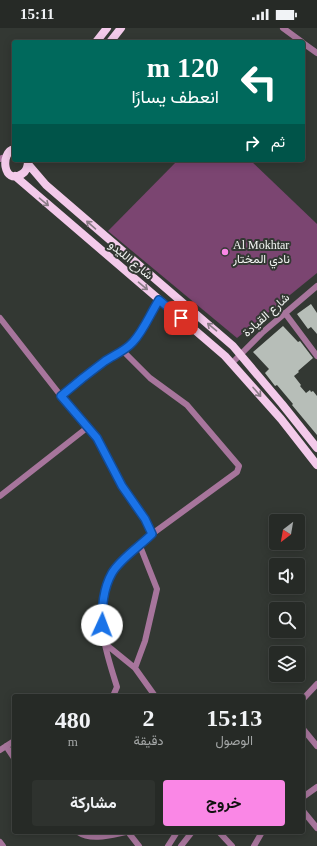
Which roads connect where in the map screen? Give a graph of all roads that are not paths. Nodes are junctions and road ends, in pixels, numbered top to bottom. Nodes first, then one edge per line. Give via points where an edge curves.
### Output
1 (107, 28) edge
2 (121, 28) edge
3 (283, 28) edge
4 (98, 40) edge
5 (112, 40) edge
6 (299, 40) edge
7 (305, 44) edge
8 (317, 53) edge
9 (12, 144) edge
10 (12, 150) edge
11 (2, 157) edge
12 (28, 162) edge
13 (15, 176) junction
14 (317, 286) edge
15 (159, 300) junction
16 (285, 313) junction
17 (0, 318) edge
18 (123, 351) junction
19 (240, 354) junction
20 (317, 356) edge
21 (232, 363) junction
22 (61, 396) junction
23 (88, 427) junction
24 (317, 448) edge
25 (317, 465) edge
26 (0, 496) edge
27 (152, 534) junction
28 (140, 546) junction
29 (103, 642) junction
30 (135, 668) junction
31 (317, 684) edge
32 (114, 694) edge
33 (154, 694) edge
34 (305, 697) edge
35 (305, 731) edge
36 (12, 742) edge
37 (6, 746) junction
38 (317, 746) edge
39 (0, 750) edge
40 (12, 755) edge
41 (317, 787) edge
42 (305, 796) edge
43 (305, 813) edge
44 (317, 828) edge
45 (81, 834) edge
46 (115, 834) edge
47 (129, 834) edge
48 (173, 834) edge
49 (190, 834) edge
50 (222, 834) edge
51 (261, 834) edge
52 (0, 842) edge
53 (3, 846) edge
54 (139, 846) edge
55 (168, 846) edge
56 (181, 846) edge
57 (232, 846) edge
58 (254, 846) edge

1 - 4 main road
2 - 5 main road
3 - 6 street
7 - 8 street
9 - 11 main road
10 - 11 main road
11 - 13 main road, شارع الليدو via 3,170 8,175
12 - 13 main road via 24,173
19 -> 12 main road, شارع الليدو via 46,185
13 -> 15 main road, شارع الليدو
14 - 16 street, شارع القيادة
15 - 18 street via 140,333
15 - 21 main road, شارع الليدو
16 - 19 street, شارع القيادة
16 - 20 street
17 - 22 street
18 - 22 street via 106,360
18 - 27 street via 150,378 187,405 239,466 237,472
19 - 21 street, شارع القيادة
19 - 24 main road, شارع الليدو
21 -> 25 main road, شارع الليدو
22 - 23 street
23 - 26 street
23 - 27 street
27 - 28 street
28 - 29 street via 112,572 108,581 102,606
28 - 30 street via 157,589 145,641
29 - 30 street
29 - 32 street via 117,687
30 - 33 street
31 - 34 street
35 - 38 street
36 - 37 street
37 - 39 street
37 - 40 street
41 - 42 street
43 - 44 street
45 - 46 street via 98,837
47 - 54 street
48 - 55 street
49 - 56 street
50 - 57 street
51 - 58 street
52 - 53 street

